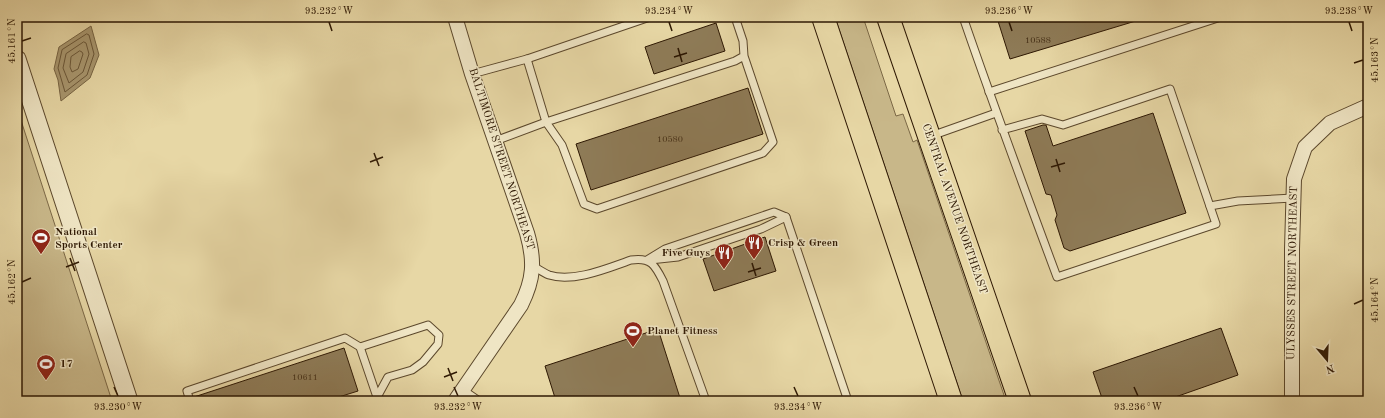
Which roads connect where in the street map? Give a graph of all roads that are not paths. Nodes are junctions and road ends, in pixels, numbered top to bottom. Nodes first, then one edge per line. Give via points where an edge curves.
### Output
1 (455, 17) edge
2 (650, 17) edge
3 (735, 17) edge
4 (823, 17) edge
5 (888, 17) edge
6 (963, 17) edge
7 (1221, 17) edge
8 (744, 56) junction
9 (17, 58) edge
10 (527, 59) junction
11 (472, 74) junction
12 (989, 92) junction
13 (1368, 106) edge
14 (996, 113) junction
15 (546, 122) junction
16 (1002, 130) junction
17 (929, 137) junction
18 (495, 141) junction
19 (1293, 198) junction
20 (1210, 206) junction
21 (786, 218) junction
22 (648, 260) junction
23 (533, 266) junction
24 (360, 347) junction
25 (459, 396) edge
26 (376, 399) edge
27 (1290, 399) edge
28 (129, 401) edge
29 (190, 401) edge
30 (479, 401) edge
31 (706, 401) edge
32 (848, 401) edge
33 (951, 401) edge
34 (1020, 401) edge

1 - 11 street, BALTIMORE STREET NORTHEAST
2 - 10 lane
3 - 8 lane via 743,41
4 - 33 highway
5 - 17 highway, CENTRAL AVENUE NORTHEAST
6 - 12 lane
7 - 12 lane
8 - 15 lane
8 - 15 lane via 773,142 763,153 597,209 584,204 562,145
9 - 28 street
10 - 11 lane
10 - 15 lane
11 - 18 street, BALTIMORE STREET NORTHEAST
12 - 14 lane
13 - 19 street, ULYSSES STREET NORTHEAST via 1330,123 1305,147 1294,179
14 - 16 lane
14 - 17 lane
15 - 18 lane
16 - 20 lane via 1042,119 1064,125 1170,89
16 - 20 lane via 1057,277 1216,224
17 - 34 highway, CENTRAL AVENUE NORTHEAST
18 - 23 street, BALTIMORE STREET NORTHEAST via 527,233
19 - 20 lane via 1238,201
19 - 27 street, ULYSSES STREET NORTHEAST
21 - 22 lane via 678,257
21 - 22 lane via 774,212 665,249
21 - 32 lane
22 - 23 lane via 631,260 573,277 549,275
22 - 31 lane via 663,281
23 - 25 street, BALTIMORE STREET NORTHEAST via 532,280 521,305
24 - 26 lane
24 - 26 lane via 428,325 439,335 438,344 423,362 412,370 388,377
24 - 29 lane via 344,338 187,390
25 - 30 lane

